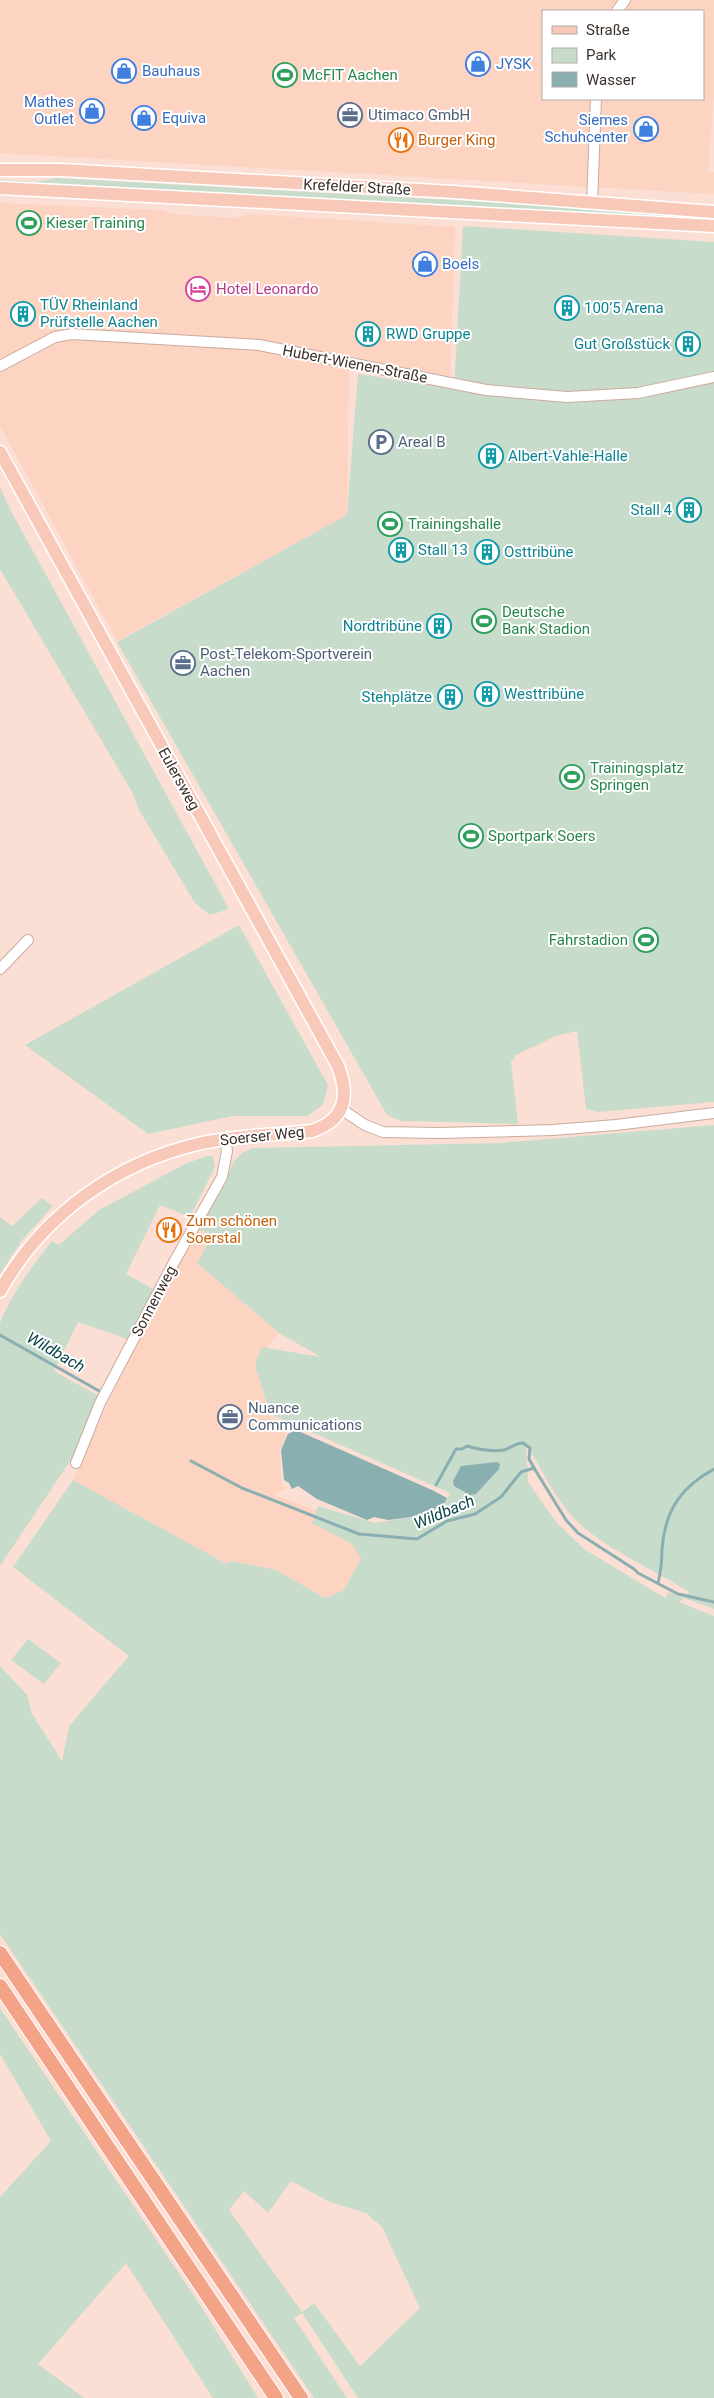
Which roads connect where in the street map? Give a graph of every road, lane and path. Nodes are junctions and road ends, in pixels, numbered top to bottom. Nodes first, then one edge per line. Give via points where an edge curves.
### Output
1 (596, 100) edge
2 (0, 170) edge
3 (0, 188) edge
4 (592, 203) junction
5 (714, 212) edge
6 (714, 226) edge
7 (0, 366) edge
8 (714, 377) edge
9 (0, 452) edge
10 (28, 940) dead end
11 (0, 969) edge
12 (341, 1110) junction
13 (714, 1113) edge
14 (225, 1139) junction
15 (0, 1290) edge
16 (76, 1463) dead end
17 (0, 1953) edge
18 (0, 1986) edge
19 (276, 2398) edge
20 (301, 2398) edge

1 - 4 street
2 - 4 main road, Krefelder Straße via 61,170 472,193
3 - 6 main road, Krefelder Straße
4 - 5 main road, Krefelder Straße
7 - 8 street, Hubert-Wienen-Straße via 55,337 72,334 259,345 486,390 567,397 638,393
9 - 12 main road, Eulersweg via 338,1066 344,1085
10 - 11 street
12 - 13 street via 383,1132 431,1133 553,1130
12 - 14 main road, Soerser Weg via 331,1122 312,1131
14 - 15 main road, Soerser Weg via 179,1148 139,1163 85,1195 51,1223 31,1245
14 - 16 street, Sonnenweg via 227,1151 222,1177 100,1403
17 - 20 highway
18 - 19 highway

